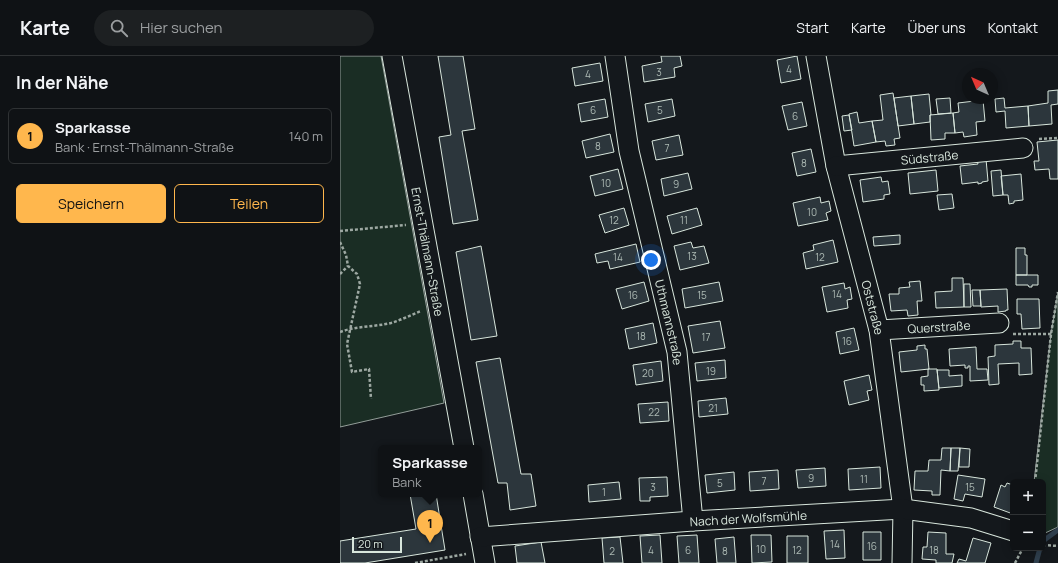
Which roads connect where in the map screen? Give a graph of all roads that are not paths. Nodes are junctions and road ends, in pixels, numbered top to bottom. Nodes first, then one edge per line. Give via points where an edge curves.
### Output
1 (392, 56) edge
2 (615, 56) edge
3 (816, 56) edge
4 (1023, 148) dead end
5 (836, 166) junction
6 (996, 323) road end
7 (878, 330) junction
8 (463, 445) edge
9 (474, 497) edge
10 (903, 509) junction
11 (693, 521) junction
12 (1010, 530) edge
13 (483, 550) edge
14 (902, 563) edge

1 - 8 street, Ernst-Thälmann-Straße
2 - 11 street, Uthmannstraße via 629,151 677,352
3 - 5 street, Oststraße
4 - 5 street, Südstraße
5 - 7 street, Oststraße
6 - 7 street, Querstraße
7 - 10 street, Oststraße
9 - 13 street
10 - 11 street, Nach der Wolfsmühle
10 - 12 street, Nach der Wolfsmühle via 971,518
10 - 14 street, Oststraße
11 - 13 street, Nach der Wolfsmühle

